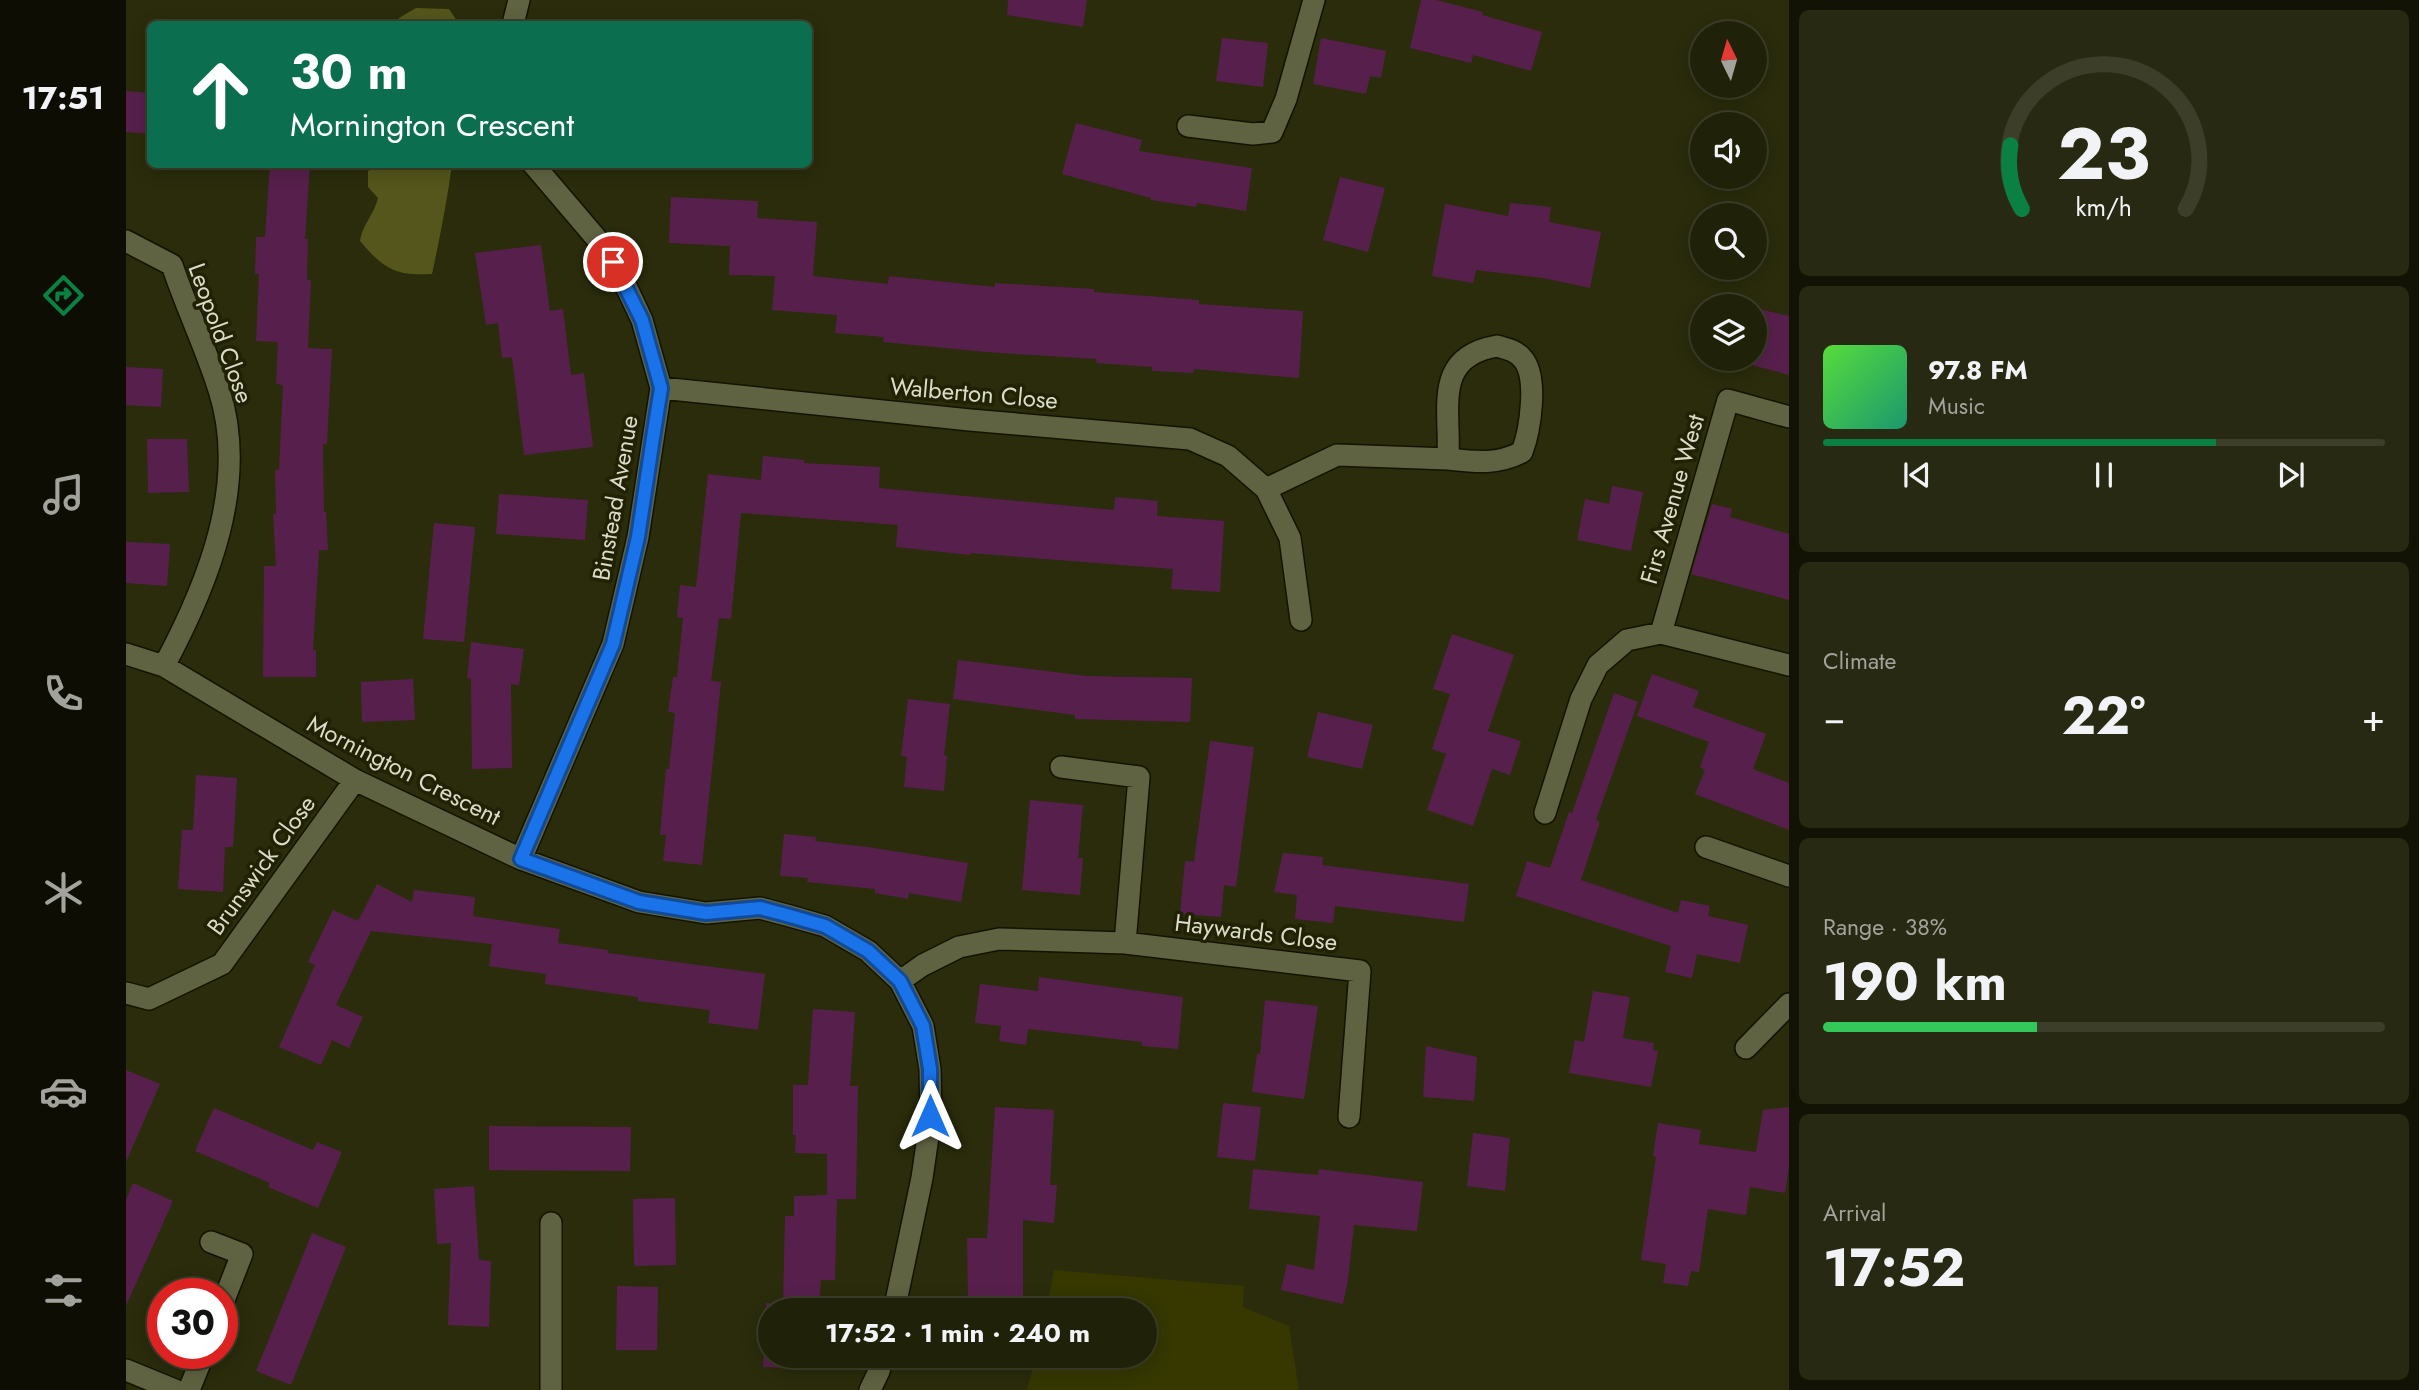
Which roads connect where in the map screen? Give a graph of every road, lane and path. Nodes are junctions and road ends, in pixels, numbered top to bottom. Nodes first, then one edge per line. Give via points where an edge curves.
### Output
1 (519, 0) edge
2 (1314, 0) edge
3 (514, 21) edge
4 (1188, 126) dead end
5 (536, 168) edge
6 (126, 241) edge
7 (661, 388) junction
8 (1789, 417) edge
9 (1448, 459) junction
10 (1266, 489) junction
11 (1301, 620) dead end
12 (1661, 633) junction
13 (126, 654) edge
14 (1789, 665) edge
15 (164, 666) junction
16 (1061, 767) dead end
17 (355, 780) junction
18 (1545, 813) dead end
19 (1706, 847) dead end
20 (521, 859) junction
21 (1789, 876) edge
22 (1125, 943) junction
23 (900, 981) junction
24 (126, 993) edge
25 (1789, 1004) edge
26 (1746, 1048) dead end
27 (1349, 1117) dead end
28 (551, 1223) dead end
29 (211, 1242) dead end
30 (233, 1278) edge
31 (897, 1298) edge
32 (880, 1368) edge
33 (198, 1369) edge
34 (126, 1370) edge
35 (175, 1390) edge
36 (189, 1390) edge
37 (551, 1390) edge
38 (870, 1390) edge

1 - 3 street
2 - 4 street via 1272,132
5 - 7 street, Binstead Avenue via 602,245 623,280 642,320
6 - 15 street, Leopold Close via 172,265 220,392 230,449 224,511 209,568
7 - 10 street, Walberton Close via 1190,439 1228,456
7 - 20 street, Binstead Avenue via 638,537 613,644
8 - 12 street, Firs Avenue West via 1728,400
9 - 9 street via 1452,374 1461,360 1477,349 1497,346 1513,350 1530,373 1530,422 1522,452 1490,463
9 - 10 street via 1337,455
10 - 11 street, Walberton Close via 1290,538
12 - 14 street
12 - 18 street via 1628,640 1598,665 1581,699
13 - 15 street, Mornington Crescent
15 - 17 street, Mornington Crescent
16 - 22 street via 1139,778
17 - 20 street, Mornington Crescent
17 - 24 street, Brunswick Close via 222,964 149,999
19 - 21 street
20 - 23 street, Mornington Crescent via 639,902 706,913 760,908 825,926 868,951
22 - 23 street, Haywards Close via 999,939 959,947
22 - 27 street, Haywards Close via 1360,971
23 - 31 street, Mornington Crescent via 923,1026 930,1069 930,1116
25 - 26 street
28 - 37 street
29 - 30 street via 242,1254
32 - 38 street
33 - 36 street
34 - 35 street

